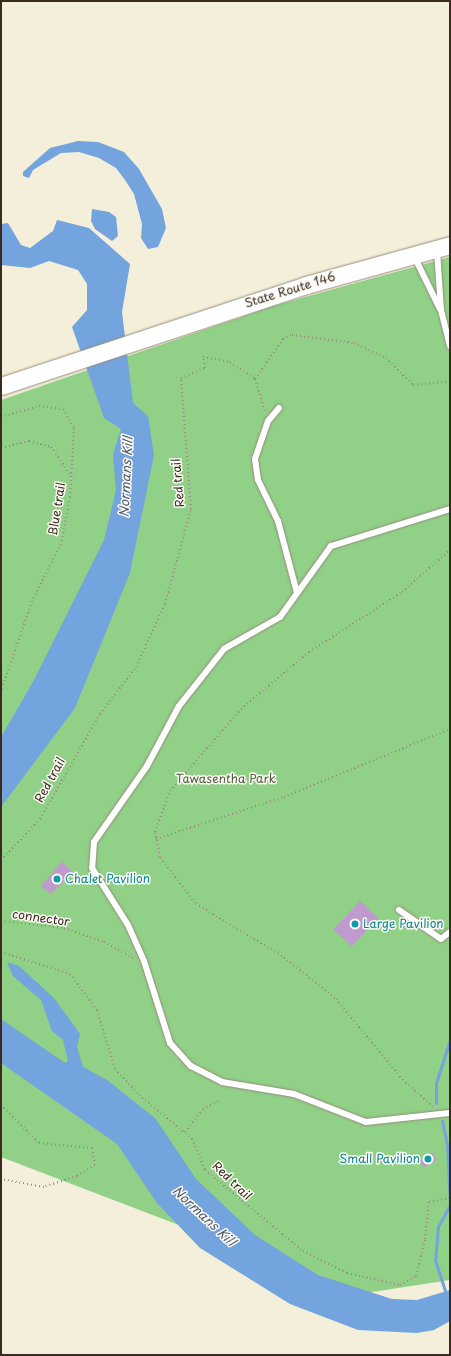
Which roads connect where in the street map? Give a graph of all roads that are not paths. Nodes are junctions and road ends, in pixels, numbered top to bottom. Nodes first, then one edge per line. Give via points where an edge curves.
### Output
1 (443, 247) edge
2 (414, 255) junction
3 (441, 310) junction
4 (450, 346) edge
5 (1, 386) edge
6 (279, 408) dead end
7 (450, 509) edge
8 (297, 593) junction
9 (399, 910) dead end
10 (450, 932) edge
11 (450, 1113) edge

1 - 2 main road, State Route 146
1 - 3 lane
2 - 3 lane
2 - 5 main road, State Route 146 via 306,284
3 - 4 lane
6 - 8 lane via 268,421 257,443 258,480 278,521
7 - 8 lane via 331,546
8 - 11 lane via 280,617 224,649 179,706 146,766 94,842 92,868 128,925 144,961 170,1043 191,1066 222,1082 294,1094 366,1122
9 - 10 lane via 441,939

